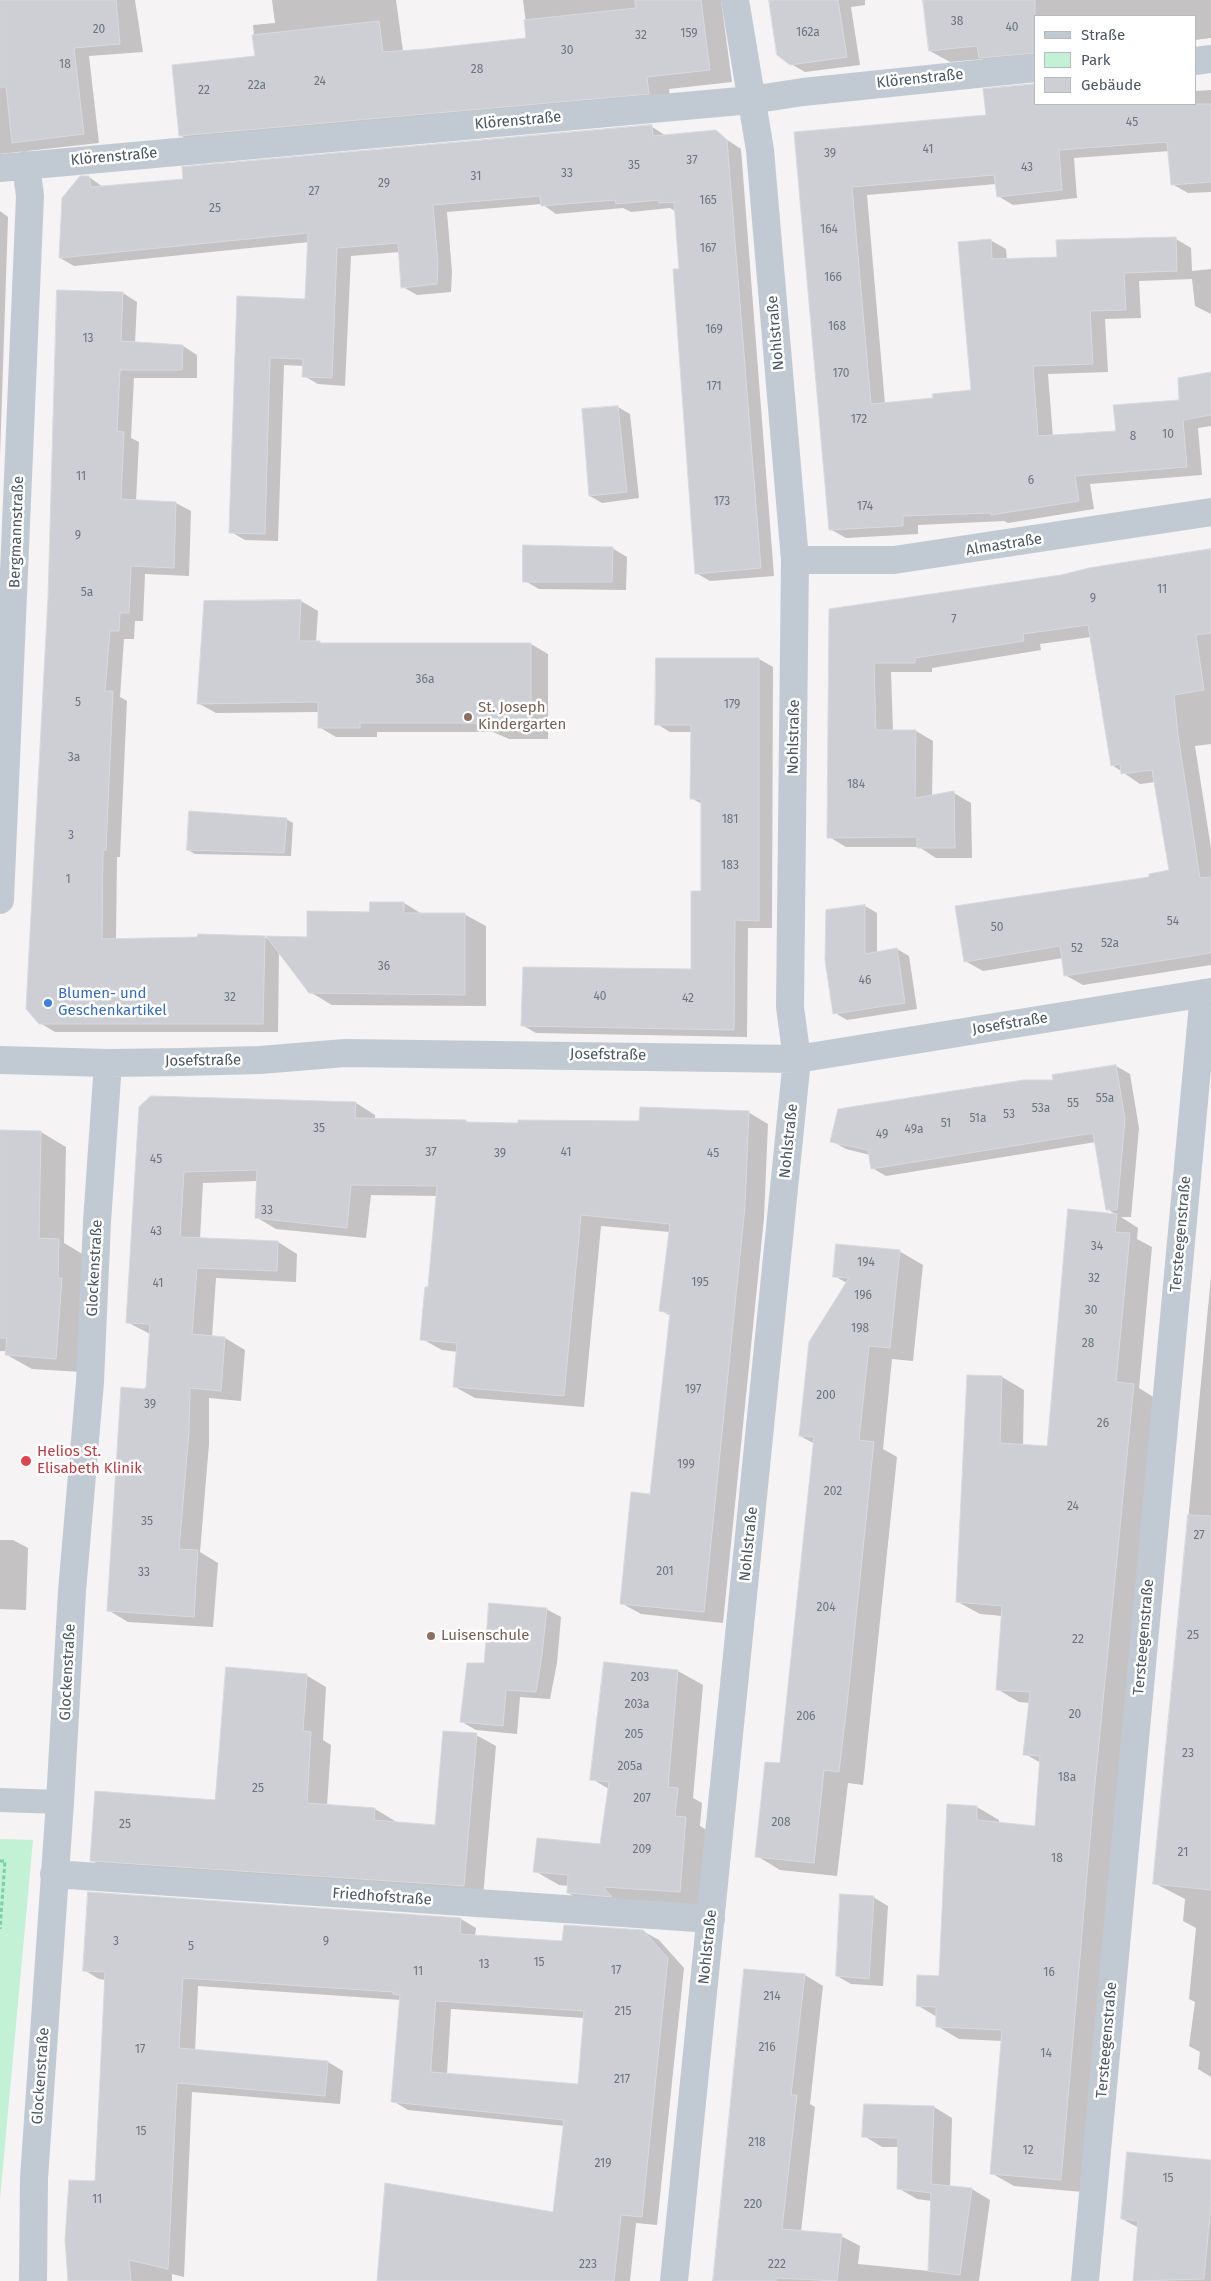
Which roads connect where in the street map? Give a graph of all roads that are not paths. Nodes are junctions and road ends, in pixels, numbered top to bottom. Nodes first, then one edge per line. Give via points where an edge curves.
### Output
1 (736, 0) edge
2 (1211, 59) edge
3 (1196, 61) edge
4 (1034, 68) edge
5 (751, 100) junction
6 (13, 166) edge
7 (1211, 512) edge
8 (795, 560) junction
9 (0, 900) edge
10 (1207, 993) edge
11 (797, 1059) junction
12 (0, 1060) edge
13 (108, 1063) junction
14 (0, 1800) edge
15 (60, 1802) junction
16 (54, 1874) junction
17 (711, 1919) junction
18 (33, 2281) edge
19 (674, 2281) edge
20 (1085, 2281) edge

1 - 5 street, Nohlstraße
2 - 3 street
4 - 5 street, Klörenstraße
5 - 6 street, Klörenstraße
5 - 8 street, Nohlstraße via 760,150
6 - 9 street, Bergmannstraße via 30,196
7 - 8 street, Almastraße via 894,560
8 - 11 street, Nohlstraße via 790,1007
10 - 11 street, Josefstraße
10 - 20 street, Tersteegenstraße
11 - 13 street, Josefstraße via 345,1053 260,1060
11 - 17 street, Nohlstraße
12 - 13 street, Josefstraße
13 - 15 street, Glockenstraße via 90,1382 72,1591
14 - 15 lane
15 - 16 street, Glockenstraße
16 - 17 street, Friedhofstraße
16 - 18 street, Glockenstraße via 34,2178
17 - 19 street, Nohlstraße

